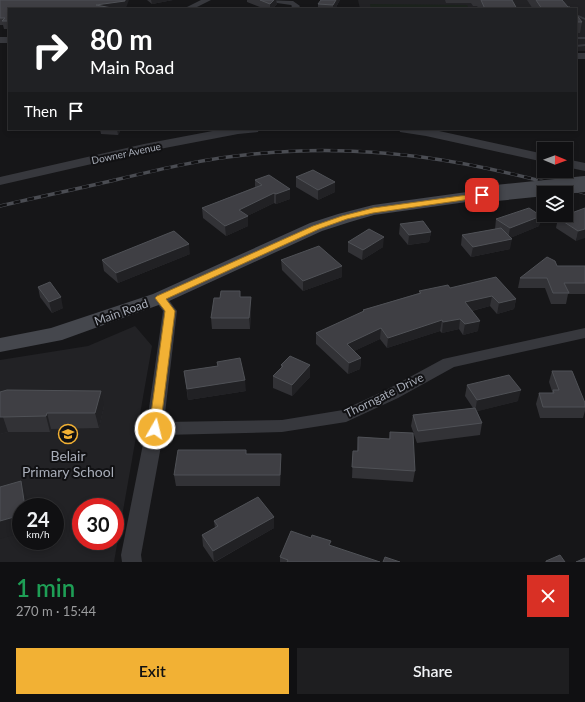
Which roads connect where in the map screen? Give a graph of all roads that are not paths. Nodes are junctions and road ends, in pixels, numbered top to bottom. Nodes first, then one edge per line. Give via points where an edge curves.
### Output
1 (207, 0) edge
2 (270, 0) edge
3 (296, 5) edge
4 (189, 8) edge
5 (238, 130) edge
6 (412, 130) edge
7 (537, 156) edge
8 (573, 164) edge
9 (585, 167) edge
10 (0, 181) edge
11 (585, 184) edge
12 (160, 298) junction
13 (585, 332) edge
14 (0, 345) edge
15 (155, 429) junction
16 (132, 562) edge

1 - 4 street
2 - 3 street
5 - 10 street, Downer Avenue via 144,148
6 - 7 street
8 - 9 street
11 - 12 main road, Main Road, bridge via 380,209 344,218 316,227
12 - 14 main road, Main Road via 54,336
12 - 15 street via 170,311
13 - 15 street, Thorngate Drive via 449,363 346,416 282,426
15 - 16 street via 131,554

